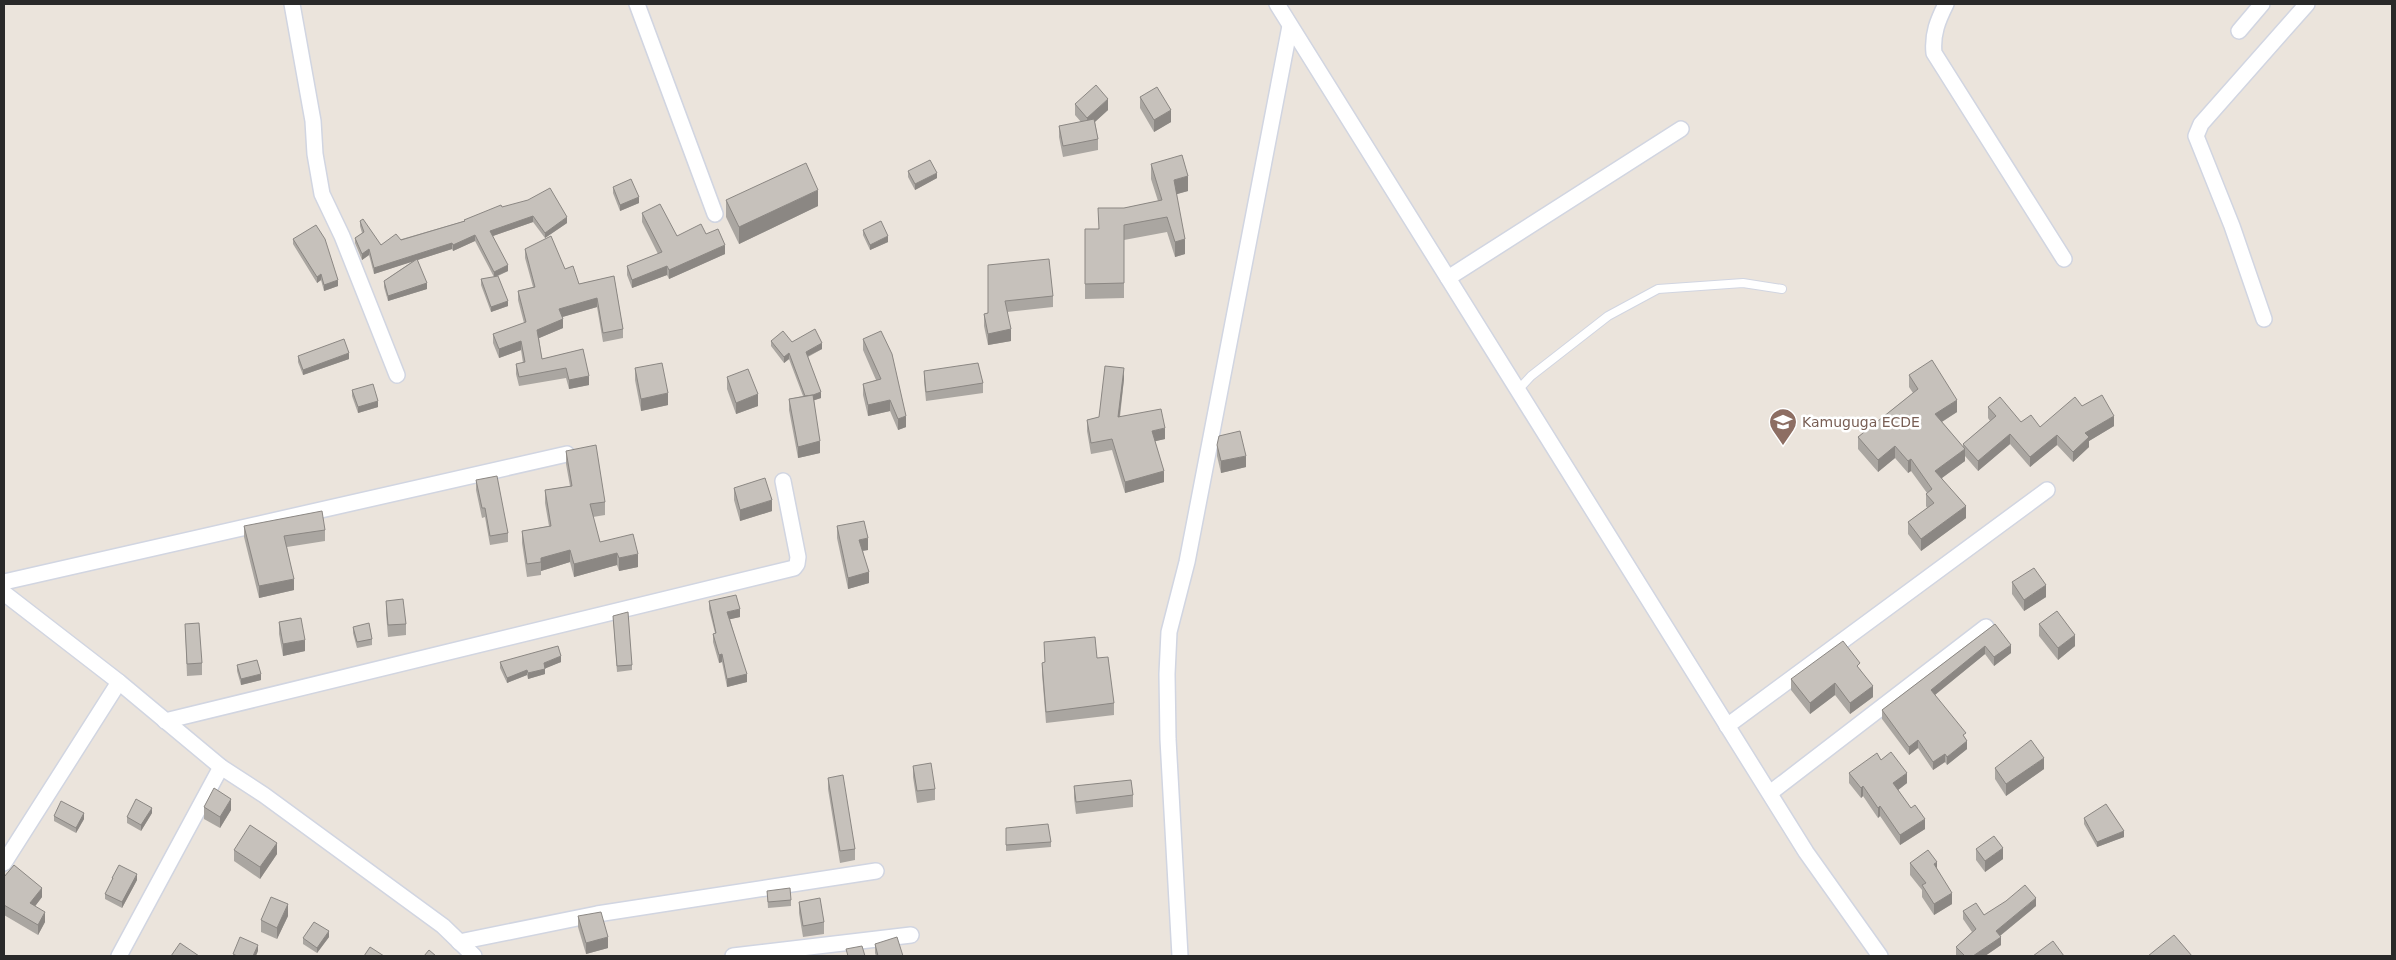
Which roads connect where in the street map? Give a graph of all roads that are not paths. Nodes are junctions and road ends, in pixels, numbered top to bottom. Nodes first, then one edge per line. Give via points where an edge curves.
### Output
1 (292, 4) edge
2 (637, 4) edge
3 (1277, 4) edge
4 (1946, 4) edge
5 (2262, 4) edge
6 (2307, 4) edge
7 (1290, 26) junction
8 (2239, 30) dead end
9 (1681, 129) dead end
10 (715, 214) dead end
11 (2064, 259) dead end
12 (1448, 278) junction
13 (1782, 289) dead end
14 (2264, 319) dead end
15 (397, 375) dead end
16 (1518, 390) junction
17 (567, 454) edge
18 (783, 481) dead end
19 (2046, 490) dead end
20 (4, 582) edge
21 (4, 593) edge
22 (1986, 627) dead end
23 (119, 682) junction
24 (165, 721) junction
25 (1727, 726) junction
26 (222, 767) junction
27 (1770, 793) junction
28 (4, 863) edge
29 (876, 871) dead end
30 (911, 935) dead end
31 (459, 942) junction
32 (119, 956) edge
33 (474, 956) edge
34 (733, 956) edge
35 (1180, 956) edge
36 (1880, 956) edge

1 - 15 street via 322,194
2 - 10 street
3 - 7 street
4 - 11 street via 1933,39 1934,53
5 - 8 street
6 - 14 street via 2201,124 2196,136
7 - 12 street
7 - 35 street via 1187,562 1169,632 1168,738
9 - 12 street
12 - 16 street
13 - 16 lane via 1743,283 1658,289 1608,316 1531,376
16 - 25 street
17 - 20 street
18 - 24 street via 798,557 794,568
19 - 25 street
21 - 23 street
22 - 27 street
23 - 24 street
23 - 28 street
24 - 26 street
25 - 27 street
26 - 31 street via 443,926
26 - 32 street
27 - 36 street via 1806,852
29 - 31 street via 597,914
30 - 34 street
31 - 33 street

